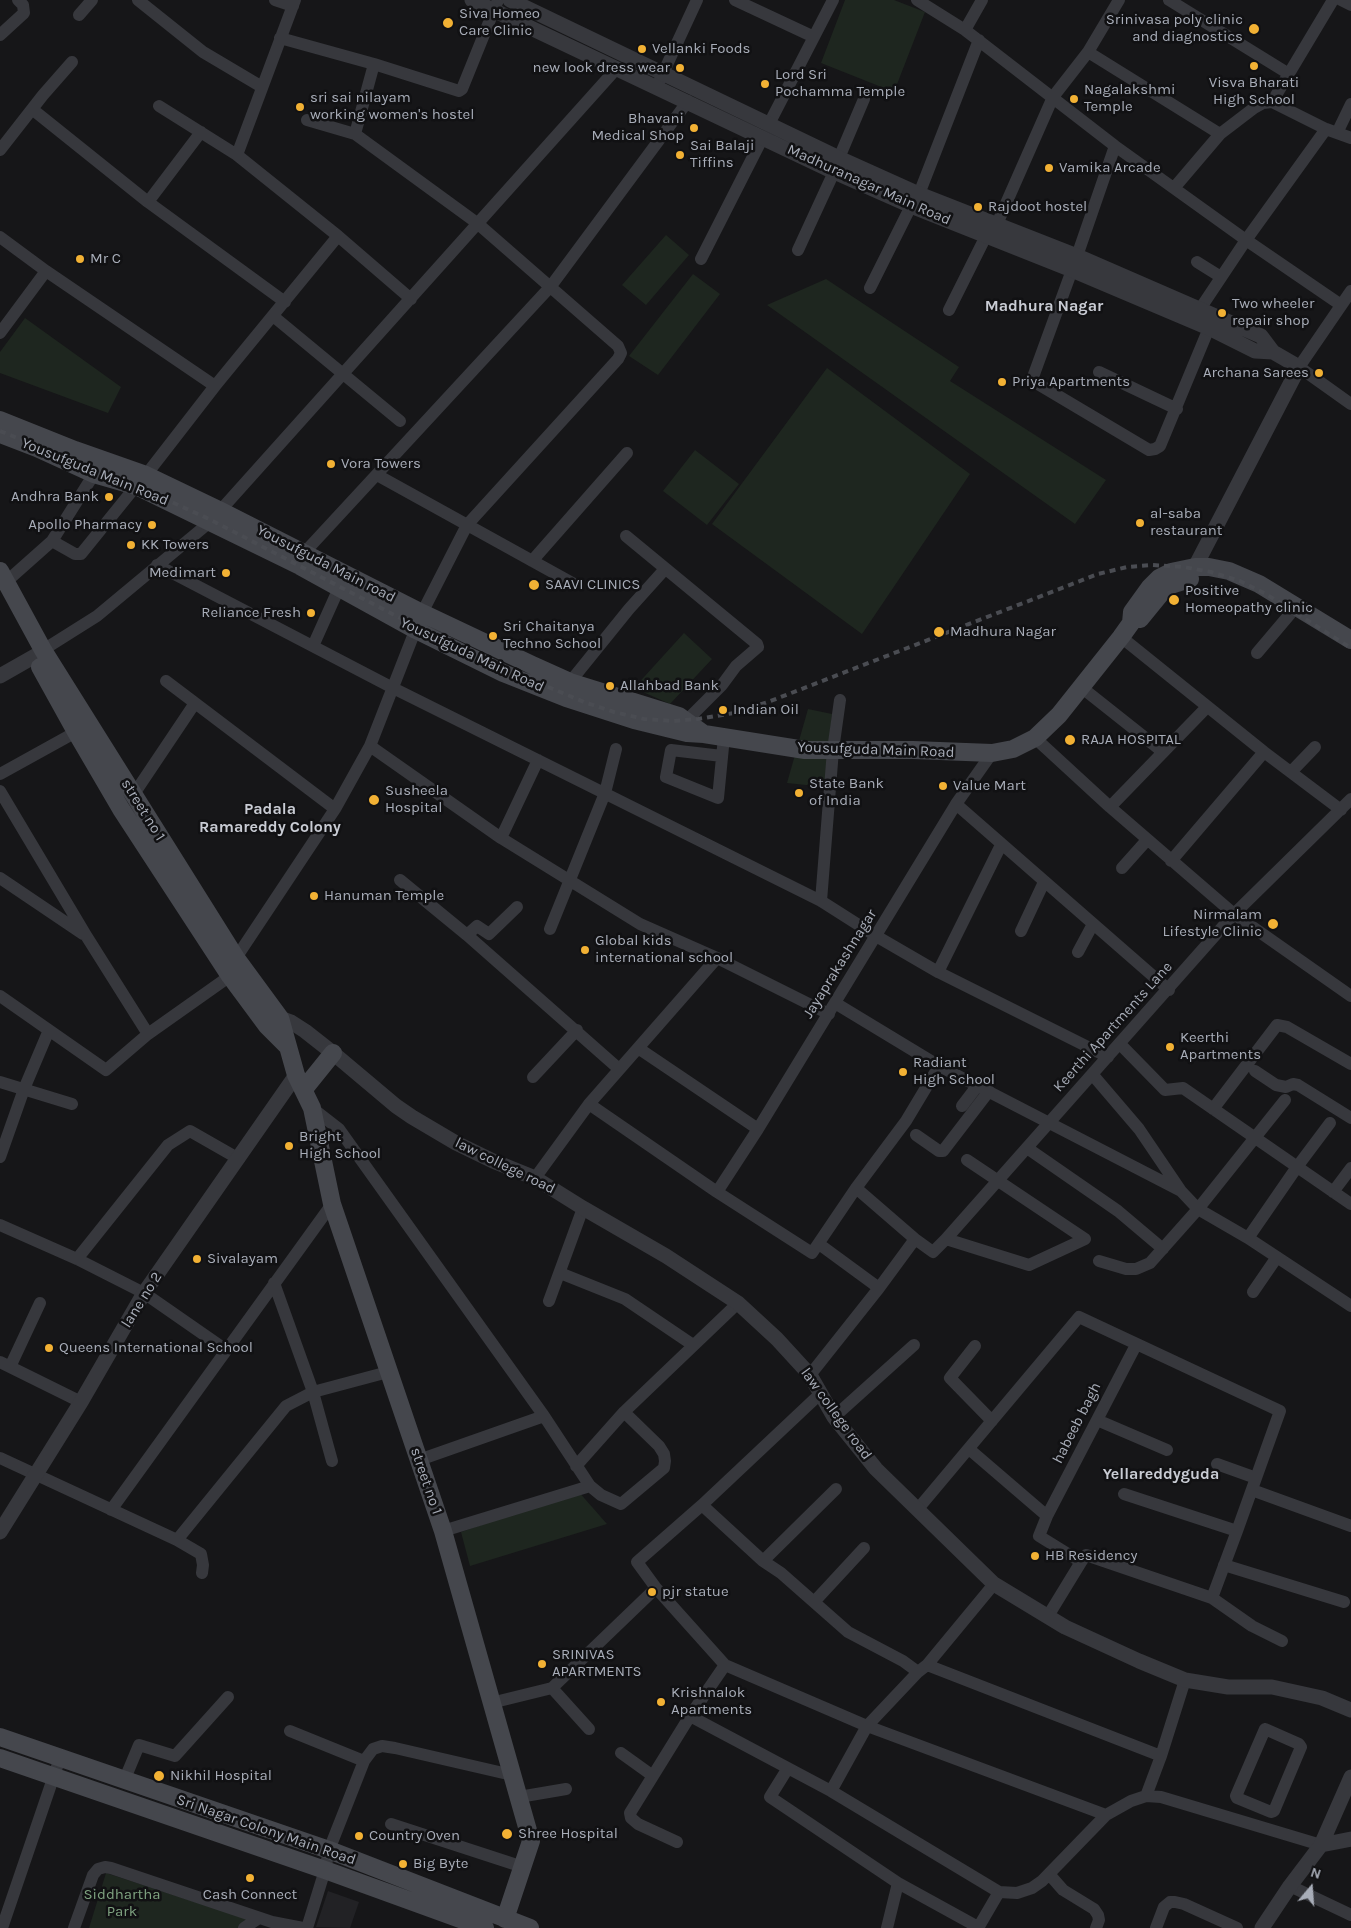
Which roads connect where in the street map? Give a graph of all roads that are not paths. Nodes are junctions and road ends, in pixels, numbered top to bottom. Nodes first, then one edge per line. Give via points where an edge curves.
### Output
1 (18, 0) edge
2 (92, 0) edge
3 (275, 0) edge
4 (472, 0) edge
5 (510, 0) edge
6 (697, 0) edge
7 (735, 0) edge
8 (834, 0) edge
9 (917, 0) edge
10 (982, 0) edge
11 (1119, 0) edge
12 (1168, 0) edge
13 (1333, 0) edge
14 (1341, 0) edge
15 (148, 3) edge
16 (294, 3) edge
17 (496, 5) edge
18 (1351, 5) edge
19 (79, 15) dead end
20 (965, 30) junction
21 (0, 35) edge
22 (814, 37) junction
23 (280, 38) junction
24 (979, 40) junction
25 (1088, 52) junction
26 (72, 62) dead end
27 (374, 64) junction
28 (617, 68) junction
29 (663, 73) junction
30 (1289, 74) junction
31 (262, 87) junction
32 (656, 87) junction
33 (1053, 97) junction
34 (864, 99) dead end
35 (688, 101) junction
36 (1272, 102) junction
37 (1351, 104) edge
38 (159, 106) dead end
39 (32, 109) junction
40 (307, 120) dead end
41 (766, 131) junction
42 (1332, 131) junction
43 (201, 132) junction
44 (356, 134) junction
45 (1220, 134) junction
46 (1351, 138) edge
47 (1115, 146) junction
48 (0, 150) edge
49 (237, 155) junction
50 (837, 165) junction
51 (1174, 188) junction
52 (915, 200) junction
53 (148, 202) junction
54 (477, 223) junction
55 (997, 224) junction
56 (0, 236) edge
57 (338, 236) junction
58 (986, 236) junction
59 (1246, 240) junction
60 (798, 250) dead end
61 (701, 258) dead end
62 (1197, 262) dead end
63 (1074, 263) junction
64 (46, 271) junction
65 (1221, 277) junction
66 (551, 286) junction
67 (870, 288) dead end
68 (411, 299) junction
69 (1347, 300) edge
70 (285, 302) junction
71 (1200, 309) junction
72 (949, 310) dead end
73 (273, 316) junction
74 (1209, 328) junction
75 (0, 333) edge
76 (1273, 352) junction
77 (1299, 366) junction
78 (1099, 372) dead end
79 (343, 376) junction
80 (215, 386) junction
81 (1351, 404) edge
82 (1177, 408) junction
83 (0, 420) edge
84 (400, 421) dead end
85 (0, 434) edge
86 (627, 453) dead end
87 (94, 474) junction
88 (377, 475) junction
89 (141, 480) junction
90 (214, 516) junction
91 (467, 525) junction
92 (626, 536) dead end
93 (52, 541) junction
94 (304, 553) junction
95 (532, 561) junction
96 (158, 565) junction
97 (1195, 567) junction
98 (665, 569) junction
99 (2, 582) edge
100 (574, 584) dead end
101 (340, 588) junction
102 (422, 613) junction
103 (1290, 614) junction
104 (416, 630) junction
105 (1126, 630) junction
106 (1351, 640) edge
107 (313, 646) junction
108 (1351, 652) edge
109 (39, 653) junction
110 (1257, 653) dead end
111 (0, 676) edge
112 (166, 681) dead end
113 (570, 682) junction
114 (1081, 687) junction
115 (393, 688) junction
116 (840, 700) dead end
117 (195, 703) junction
118 (1207, 707) junction
119 (687, 720) junction
120 (76, 732) junction
121 (704, 734) junction
122 (724, 737) junction
123 (1035, 738) junction
124 (370, 746) junction
125 (1315, 747) dead end
126 (616, 749) dead end
127 (833, 750) junction
128 (1163, 752) junction
129 (1264, 752) junction
130 (992, 754) junction
131 (722, 756) junction
132 (538, 760) junction
133 (1291, 772) junction
134 (0, 774) edge
135 (0, 791) edge
136 (605, 793) junction
137 (134, 794) junction
138 (1351, 799) edge
139 (956, 804) junction
140 (1110, 807) junction
141 (335, 809) junction
142 (1341, 810) junction
143 (501, 838) junction
144 (1147, 840) junction
145 (1001, 844) junction
146 (1171, 861) junction
147 (1122, 868) dead end
148 (0, 878) edge
149 (400, 880) dead end
150 (570, 881) junction
151 (1044, 882) junction
152 (821, 901) junction
153 (517, 907) dead end
154 (1234, 914) junction
155 (1092, 924) junction
156 (550, 929) dead end
157 (1021, 931) dead end
158 (468, 936) junction
159 (876, 936) junction
160 (87, 937) junction
161 (1078, 952) dead end
162 (717, 958) junction
163 (230, 967) junction
164 (938, 972) junction
165 (1168, 990) junction
166 (0, 996) edge
167 (1351, 996) edge
168 (832, 1008) junction
169 (274, 1022) junction
170 (49, 1030) junction
171 (577, 1030) junction
172 (148, 1034) junction
173 (1120, 1044) junction
174 (638, 1048) junction
175 (333, 1053) junction
176 (1108, 1057) junction
177 (1351, 1064) edge
178 (939, 1066) junction
179 (619, 1069) junction
180 (1255, 1071) dead end
181 (1092, 1074) junction
182 (533, 1077) dead end
183 (0, 1082) edge
184 (300, 1082) junction
185 (983, 1088) junction
186 (24, 1089) junction
187 (1285, 1100) dead end
188 (72, 1104) dead end
189 (589, 1104) junction
190 (312, 1108) junction
191 (1213, 1109) junction
192 (1351, 1118) edge
193 (1050, 1122) junction
194 (1330, 1123) dead end
195 (758, 1129) junction
196 (916, 1135) dead end
197 (1255, 1138) junction
198 (1027, 1148) junction
199 (0, 1157) edge
200 (238, 1159) junction
201 (967, 1160) dead end
202 (1297, 1167) junction
203 (1351, 1168) edge
204 (535, 1178) junction
205 (998, 1182) junction
206 (856, 1188) junction
207 (1182, 1191) junction
208 (717, 1192) junction
209 (1333, 1192) junction
210 (332, 1204) junction
211 (1351, 1204) edge
212 (583, 1208) junction
213 (1198, 1209) junction
214 (0, 1225) edge
215 (1248, 1238) junction
216 (915, 1239) junction
217 (946, 1239) junction
218 (816, 1248) junction
219 (1163, 1249) junction
220 (1277, 1257) junction
221 (77, 1259) junction
222 (1099, 1261) dead end
223 (560, 1272) junction
224 (274, 1283) junction
225 (879, 1288) junction
226 (1253, 1292) dead end
227 (144, 1293) junction
228 (549, 1301) dead end
229 (40, 1303) dead end
230 (738, 1303) junction
231 (1351, 1306) edge
232 (1136, 1344) junction
233 (694, 1345) junction
234 (914, 1345) dead end
235 (975, 1346) dead end
236 (226, 1350) junction
237 (5, 1365) edge
238 (388, 1372) junction
239 (810, 1374) junction
240 (313, 1392) junction
241 (821, 1394) junction
242 (80, 1402) junction
243 (624, 1412) junction
244 (544, 1416) junction
245 (834, 1417) junction
246 (1097, 1420) junction
247 (992, 1421) junction
248 (969, 1449) junction
249 (1167, 1450) dead end
250 (0, 1458) edge
251 (419, 1460) junction
252 (332, 1461) dead end
253 (1217, 1464) dead end
254 (576, 1466) junction
255 (35, 1474) junction
256 (1254, 1484) junction
257 (590, 1486) junction
258 (836, 1489) dead end
259 (1124, 1494) dead end
260 (702, 1505) junction
261 (111, 1510) junction
262 (917, 1510) junction
263 (1047, 1516) junction
264 (1351, 1526) edge
265 (443, 1531) junction
266 (0, 1532) edge
267 (1237, 1532) junction
268 (177, 1540) junction
269 (864, 1548) dead end
270 (763, 1560) junction
271 (1081, 1562) junction
272 (1224, 1566) junction
273 (202, 1573) dead end
274 (994, 1584) junction
275 (656, 1588) junction
276 (1212, 1598) junction
277 (814, 1602) junction
278 (1344, 1602) dead end
279 (1048, 1616) junction
280 (1282, 1641) dead end
281 (725, 1665) junction
282 (923, 1668) junction
283 (1185, 1680) junction
284 (552, 1688) junction
285 (228, 1697) dead end
286 (491, 1703) junction
287 (1351, 1710) edge
288 (690, 1716) junction
289 (867, 1726) junction
290 (589, 1729) dead end
291 (290, 1731) dead end
292 (0, 1737) edge
293 (621, 1753) dead end
294 (1161, 1756) junction
295 (0, 1758) edge
296 (60, 1758) junction
297 (364, 1761) junction
298 (788, 1768) junction
299 (512, 1775) junction
300 (54, 1776) junction
301 (653, 1776) junction
302 (1351, 1777) edge
303 (124, 1781) junction
304 (566, 1789) dead end
305 (831, 1792) junction
306 (1146, 1796) junction
307 (519, 1797) junction
308 (1248, 1803) junction
309 (1266, 1810) junction
310 (1106, 1815) junction
311 (1241, 1821) junction
312 (391, 1824) dead end
313 (1260, 1827) junction
314 (1351, 1839) edge
315 (677, 1842) dead end
316 (1321, 1845) junction
317 (329, 1850) junction
318 (523, 1867) junction
319 (326, 1870) junction
320 (1049, 1874) junction
321 (898, 1884) junction
322 (1290, 1886) junction
323 (1000, 1892) junction
324 (1351, 1915) edge
325 (259, 1918) junction
326 (505, 1919) junction
327 (978, 1927) edge
328 (2, 1928) edge
329 (74, 1928) edge
330 (244, 1928) edge
331 (305, 1928) edge
332 (485, 1928) edge
333 (530, 1928) edge
334 (886, 1928) edge
335 (1096, 1928) edge
336 (1156, 1928) edge
337 (1237, 1928) edge
338 (1262, 1928) edge

1 - 21 street via 24,13
2 - 19 street
3 - 16 street
4 - 17 street, Madhuranagar Main Road
5 - 29 street, Madhuranagar Main Road
6 - 29 street
7 - 22 street
8 - 22 street
9 - 20 street
10 - 20 street
11 - 25 street
12 - 30 street
13 - 30 street
14 - 18 street
15 - 31 street via 203,52
16 - 23 street
17 - 27 street via 459,91
17 - 28 street, Madhuranagar Main Road
20 - 24 street
22 - 41 street
23 - 27 street
23 - 31 street
24 - 33 street
24 - 52 street
25 - 33 street
25 - 45 street
26 - 39 street
27 - 44 street
28 - 32 street, Madhuranagar Main Road
28 - 54 street
29 - 32 street
29 - 41 street, Madhuranagar Main Road
30 - 36 street
31 - 49 street
32 - 35 street, Madhuranagar Main Road
33 - 47 street
33 - 55 street
34 - 50 street
35 - 41 street, Madhuranagar Main Road
35 - 66 street
36 - 42 street
36 - 45 street via 1263,102
37 - 42 street
38 - 43 street
39 - 48 street
39 - 53 street
40 - 44 street
41 - 50 street, Madhuranagar Main Road
41 - 61 street
42 - 46 street
42 - 59 street
43 - 49 street
43 - 53 street
44 - 54 street
45 - 51 street
47 - 51 street
47 - 63 street
49 - 57 street
50 - 52 street, Madhuranagar Main Road
50 - 60 street
51 - 59 street
52 - 55 street, Madhuranagar Main Road
52 - 58 street, Madhuranagar Main Road
52 - 67 street
53 - 70 street
54 - 66 street
54 - 68 street
55 - 63 street, Madhuranagar Main Road
56 - 64 street
57 - 68 street
57 - 70 street
58 - 63 street, Madhuranagar Main Road
58 - 72 street
59 - 65 street
59 - 69 street
62 - 65 street
63 - 71 street, Madhuranagar Main Road
63 - 74 street, Madhuranagar Main Road
63 - 82 street via 1033,381 1149,450 1160,446
64 - 75 street
64 - 80 street
65 - 71 street
66 - 88 street
66 - 91 street via 618,346 621,353
68 - 79 street
69 - 77 street
70 - 73 street
71 - 76 street, Madhuranagar Main Road via 1261,336
73 - 79 street
73 - 80 street
74 - 76 street, Madhuranagar Main Road via 1255,351
74 - 82 street
76 - 77 street, Madhuranagar Main Road
77 - 81 street
77 - 97 street
78 - 82 street
79 - 84 street
79 - 90 street
80 - 89 street
83 - 89 main road, Yousufguda Main road
85 - 87 main road, Yousufguda Main Road
86 - 95 street
87 - 89 main road, Yousufguda Main Road
87 - 93 street
88 - 91 street
88 - 94 street
89 - 90 main road, Yousufguda Main Road
89 - 93 street via 82,554 75,554
90 - 94 main road, Yousufguda Main road
90 - 96 street
90 - 101 main road, Yousufguda Main Road
91 - 95 street
91 - 102 street
92 - 98 street
93 - 99 street
94 - 102 main road, Yousufguda Main road
95 - 100 street
96 - 107 street
96 - 109 street via 97,616
97 - 105 main road, Yousufguda Main Road via 1170,572 1150,587 1132,612
97 - 106 main road via 1229,571 1259,584
98 - 113 street
98 - 119 street via 755,641 758,647 736,666
99 - 109 main road, street no 1
101 - 104 main road, Yousufguda Main Road
101 - 107 street
102 - 104 street
102 - 113 main road, Yousufguda Main road
103 - 105 main road, Yousufguda Main Road via 1238,586 1210,579 1189,579 1162,592 1141,618
103 - 108 main road, Yousufguda Main Road
103 - 110 street
104 - 115 street
104 - 121 main road, Yousufguda Main Road via 503,673 566,698 634,720
105 - 114 main road, Yousufguda Main Road
105 - 118 street
107 - 115 street
109 - 111 street
109 - 120 main road, street no 1
109 - 137 main road, street no 1
112 - 117 street
113 - 119 main road, Yousufguda Main road
114 - 123 main road, Yousufguda Main Road
114 - 128 street
115 - 124 street
115 - 132 street
116 - 127 street
117 - 137 street
117 - 141 street
118 - 128 street
118 - 129 street
119 - 121 main road, Yousufguda Main road
120 - 134 street
120 - 163 main road, street no 1 via 121,809
121 - 122 main road, Yousufguda Main Road
122 - 127 main road, Yousufguda Main Road via 805,750
122 - 131 street
123 - 130 main road, Yousufguda Main Road via 1013,749
123 - 140 street
124 - 141 street
124 - 143 street
125 - 133 street
126 - 136 street
127 - 130 main road, Yousufguda Main Road
127 - 152 street
128 - 140 street
129 - 133 street
129 - 146 street
130 - 139 street, Jayaprakashnagar
131 - 131 street via 718,798 666,777 671,750
132 - 136 street
132 - 143 street
133 - 142 street
135 - 160 street
136 - 150 street
136 - 152 street
137 - 163 main road, street no 1
138 - 142 street, Keerthi Apartments Lane
139 - 145 street
139 - 159 street, Jayaprakashnagar
140 - 144 street
141 - 163 street
142 - 154 street, Keerthi Apartments Lane
143 - 150 street
144 - 146 street
144 - 147 street
145 - 151 street
145 - 164 street
146 - 154 street
148 - 160 street
149 - 158 street
150 - 156 street
150 - 162 street via 640,924
151 - 155 street
151 - 157 street
152 - 159 street
153 - 158 street via 489,934 478,926
154 - 165 street, Keerthi Apartments Lane
154 - 167 street
155 - 161 street
155 - 165 street
158 - 171 street
159 - 164 street
159 - 168 street, Jayaprakashnagar
160 - 172 street
162 - 168 street
162 - 174 street
163 - 169 main road, street no 1
163 - 172 street
164 - 176 street
165 - 173 street, Keerthi Apartments Lane
166 - 170 street
168 - 178 street
168 - 195 street, Jayaprakashnagar
169 - 175 street, law college road via 290,1022
169 - 184 main road, street no 1 via 288,1047
170 - 172 street via 106,1070
170 - 186 street
171 - 179 street
171 - 182 street
173 - 176 street, Keerthi Apartments Lane
173 - 191 street via 1165,1090 1183,1088
174 - 179 street
174 - 195 street
175 - 184 main road
175 - 204 street, law college road via 412,1117 456,1143
176 - 181 street, Keerthi Apartments Lane
177 - 191 street via 1287,1027 1277,1025
178 - 185 street
178 - 206 street via 906,1121
179 - 189 street
180 - 192 street via 1276,1085 1298,1085
181 - 193 street, Keerthi Apartments Lane
181 - 207 street via 1139,1129
183 - 186 street
184 - 190 main road, street no 1
184 - 200 street, lane no 2
185 - 193 street
185 - 196 street via 966,1102 944,1151
186 - 188 street
186 - 199 street
187 - 197 street
189 - 204 street
189 - 208 street
190 - 210 main road, street no 1
190 - 244 street via 339,1129
191 - 197 street
193 - 198 street, Keerthi Apartments Lane
193 - 207 street
194 - 202 street
195 - 208 street, Jayaprakashnagar
197 - 202 street
197 - 213 street
198 - 205 street, Keerthi Apartments Lane
198 - 219 street via 1118,1211
200 - 221 street via 190,1131 168,1145
200 - 227 street, lane no 2
201 - 205 street
202 - 209 street
202 - 215 street
203 - 209 street
204 - 212 street, law college road
205 - 217 street, Keerthi Apartments Lane
205 - 217 street via 1085,1239 1029,1265
206 - 216 street
206 - 218 street
207 - 213 street
208 - 218 street
209 - 211 street
210 - 224 street
210 - 238 main road, street no 1
212 - 223 street
212 - 230 street, law college road
213 - 215 street
213 - 219 street
214 - 221 street
215 - 220 street
216 - 217 street via 933,1252
216 - 225 street
218 - 225 street
219 - 222 street via 1150,1263 1136,1269
220 - 226 street
220 - 231 street
221 - 227 street
223 - 228 street
223 - 233 street via 624,1300
224 - 236 street
224 - 240 street
225 - 239 street
227 - 236 street
227 - 242 street, lane no 2
229 - 237 street
230 - 233 street
230 - 239 street, law college road
232 - 246 street, habeeb bagh
232 - 247 street via 1079,1316
232 - 256 street via 1280,1411
233 - 243 street
234 - 245 street
235 - 247 street via 950,1378
236 - 261 street
237 - 242 street
238 - 240 street
238 - 251 main road, street no 1
239 - 241 street, law college road
240 - 252 street
240 - 268 street via 286,1406
241 - 245 street, law college road
241 - 260 street
242 - 255 street, lane no 2
243 - 254 street
243 - 257 street via 664,1454 664,1468 620,1504 600,1495
244 - 251 street
244 - 254 street
245 - 262 street, law college road via 876,1469
246 - 249 street
246 - 263 street, habeeb bagh
247 - 248 street
248 - 262 street
248 - 263 street
250 - 255 street
251 - 265 main road, street no 1
253 - 256 street
254 - 257 street
255 - 261 street
255 - 266 street, lane no 2
256 - 264 street
256 - 267 street
257 - 265 street
258 - 270 street
259 - 267 street
260 - 270 street
260 - 275 street via 637,1562
261 - 268 street
262 - 274 street, law college road
263 - 271 street, habeeb bagh via 1039,1536
265 - 286 main road, street no 1
267 - 272 street
268 - 273 street via 201,1554
269 - 277 street
270 - 277 street
271 - 276 street via 1086,1555
271 - 279 street
272 - 276 street
272 - 278 street
274 - 279 street, law college road
274 - 282 street
275 - 281 street
275 - 284 street
276 - 280 street via 1252,1626
277 - 282 street via 848,1632
279 - 283 street, law college road via 1065,1627
281 - 288 street
281 - 289 street
282 - 289 street
282 - 294 street
283 - 287 street, law college road via 1228,1687 1272,1687 1322,1698
283 - 294 street
284 - 286 street
284 - 290 street
285 - 303 street via 175,1756 139,1745
286 - 299 main road, street no 1
288 - 298 street
288 - 301 street
289 - 305 street
289 - 310 street
291 - 297 street
292 - 296 main road, Sri Nagar Colony Main Road
293 - 301 street
294 - 306 street
295 - 300 main road, Sri Nagar Colony Main Road
296 - 300 street
296 - 303 main road, Sri Nagar Colony Main Road
297 - 299 street via 373,1749 382,1746
297 - 317 street
298 - 305 street
298 - 321 street via 770,1796
299 - 307 main road, street no 1
300 - 319 main road, Sri Nagar Colony Main Road
300 - 328 street
301 - 315 street via 630,1815 638,1824
302 - 316 street
303 - 317 main road, Sri Nagar Colony Main Road
304 - 307 street
305 - 323 street
306 - 310 street
306 - 311 street via 1161,1797
307 - 318 main road, street no 1 via 531,1841
308 - 309 street
308 - 309 street via 1236,1795 1266,1729 1301,1746 1274,1811
308 - 311 street
309 - 313 street
310 - 320 street
311 - 313 street
312 - 318 street
313 - 316 street
314 - 316 street
316 - 322 street
317 - 319 street
317 - 326 main road, Sri Nagar Colony Main Road
318 - 326 main road, street no 1
319 - 331 street
319 - 332 main road, Sri Nagar Colony Main Road
320 - 323 street via 1032,1888 1017,1893
320 - 335 street via 1063,1890 1094,1909 1098,1915
321 - 327 street
321 - 334 street
322 - 324 street
322 - 338 street
323 - 327 street
325 - 329 street via 105,1867 93,1875
325 - 330 street
325 - 331 street
326 - 333 main road, Sri Nagar Colony Main Road
336 - 337 street via 1164,1907 1175,1902

